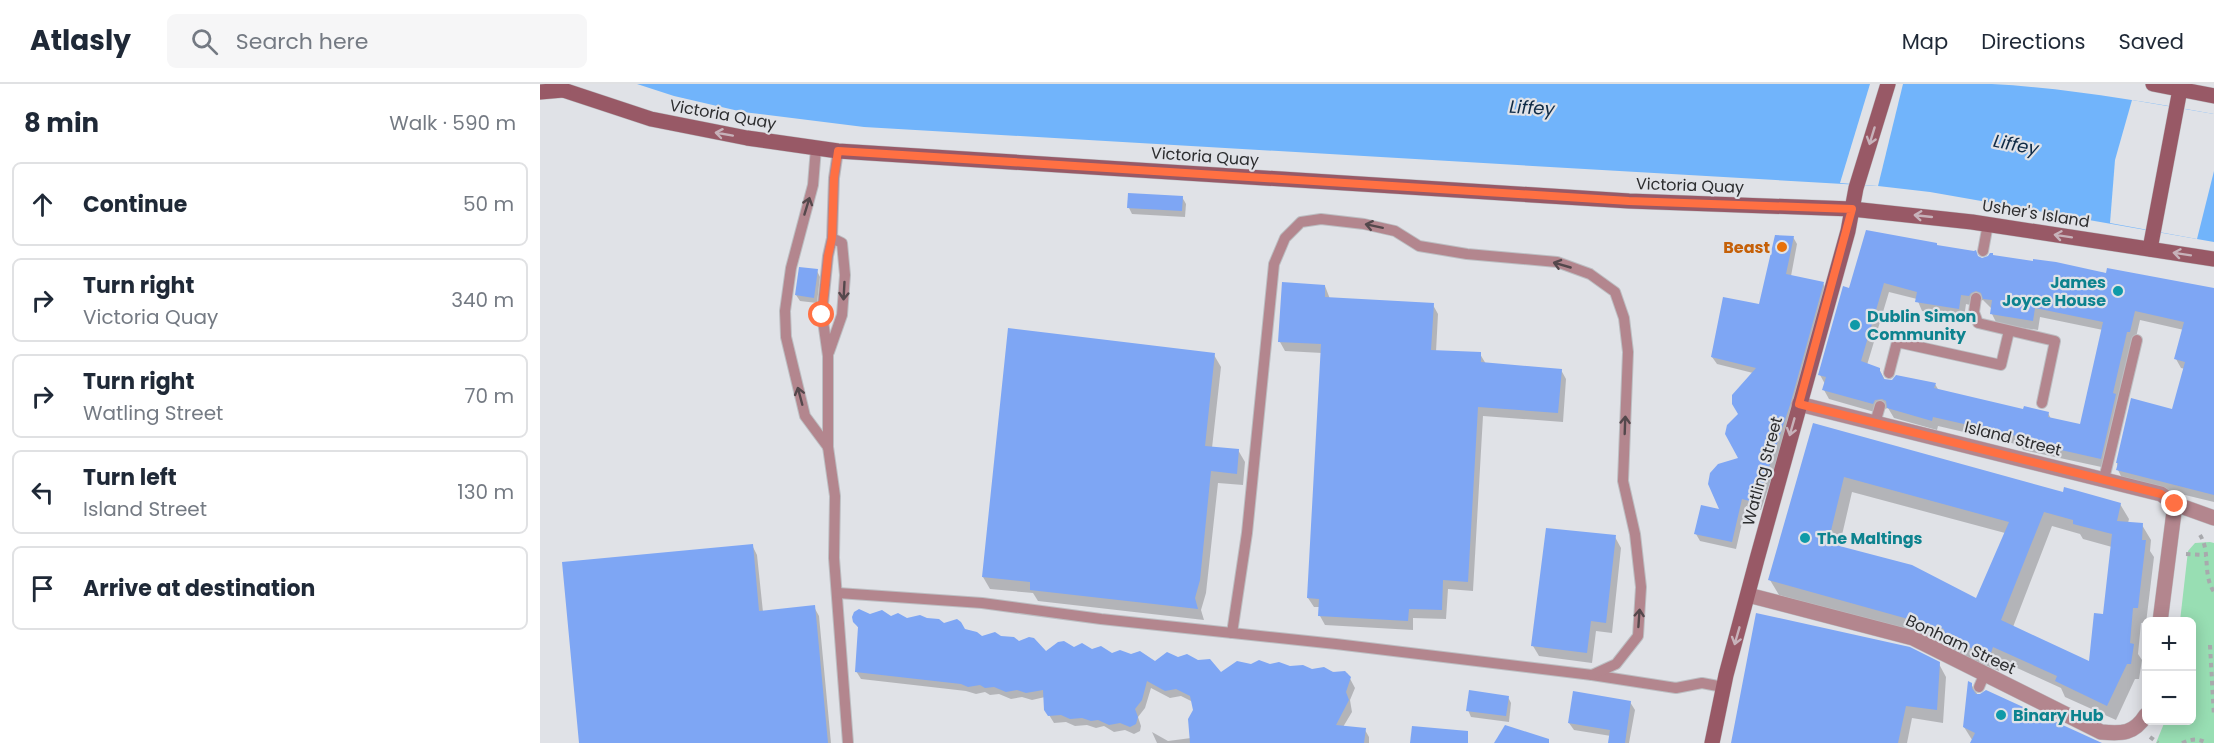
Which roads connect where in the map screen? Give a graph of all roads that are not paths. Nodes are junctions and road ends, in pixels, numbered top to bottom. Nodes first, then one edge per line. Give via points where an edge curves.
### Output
1 (1888, 84) edge
2 (2153, 84) edge
3 (2180, 86) edge
4 (559, 87) edge
5 (540, 92) edge
6 (2214, 96) edge
7 (816, 148) junction
8 (838, 151) junction
9 (1852, 209) junction
10 (1988, 224) junction
11 (832, 238) junction
12 (2150, 249) junction
13 (1983, 251) dead end
14 (2214, 259) edge
15 (1976, 298) dead end
16 (2009, 331) junction
17 (2137, 340) dead end
18 (828, 356) junction
19 (1888, 373) dead end
20 (1799, 404) junction
21 (2042, 404) dead end
22 (1880, 406) dead end
23 (1875, 423) junction
24 (828, 447) junction
25 (2104, 479) junction
26 (2175, 504) junction
27 (2214, 518) edge
28 (838, 593) junction
29 (1748, 595) junction
30 (2161, 617) edge
31 (1232, 633) junction
32 (1592, 675) junction
33 (1723, 687) junction
34 (2142, 721) edge
35 (2107, 738) edge
36 (848, 743) edge
37 (1712, 743) edge

1 -> 9 main road, Watling Street
2 - 3 main road
3 - 6 main road
3 - 12 main road
4 - 5 main road, Victoria Quay
7 -> 4 main road, Victoria Quay via 651,119
7 - 8 main road, Victoria Quay
24 -> 7 lane via 805,416 786,337 785,311 795,248 813,185
8 - 9 main road, Victoria Quay via 1629,201
8 - 11 lane
10 -> 9 main road, Usher's Island
9 - 20 main road, Watling Street
12 -> 10 main road, Usher's Island
10 - 13 lane
11 - 18 lane via 822,315
11 -> 18 lane via 842,243 845,275 842,315
14 -> 12 main road, Usher's Island
15 - 16 lane via 1974,312 1978,323
16 - 19 lane via 2001,365 1897,342
16 - 21 lane via 2055,341
17 - 25 lane
18 - 24 lane
20 - 23 street, Island Street
20 -> 29 main road, Watling Street
22 - 23 lane
23 - 25 street, Island Street
24 - 28 lane via 835,496
25 - 26 street, Island Street via 2161,494
26 - 27 street, Island Street
26 - 30 street
28 - 31 lane via 982,603
28 - 36 lane
29 -> 33 main road, Watling Street
29 - 35 street, Bonham Street via 1913,638 1982,680
31 - 32 lane
32 -> 31 lane via 1616,664 1638,636 1641,588 1635,534 1623,481 1628,352 1624,318 1615,292 1590,274 1557,262 1419,246 1395,231 1364,224 1321,219 1301,222 1285,238 1274,264 1247,533
32 - 33 lane via 1676,688 1702,683
33 - 37 main road, Watling Street
34 - 35 street, Bonham Street

